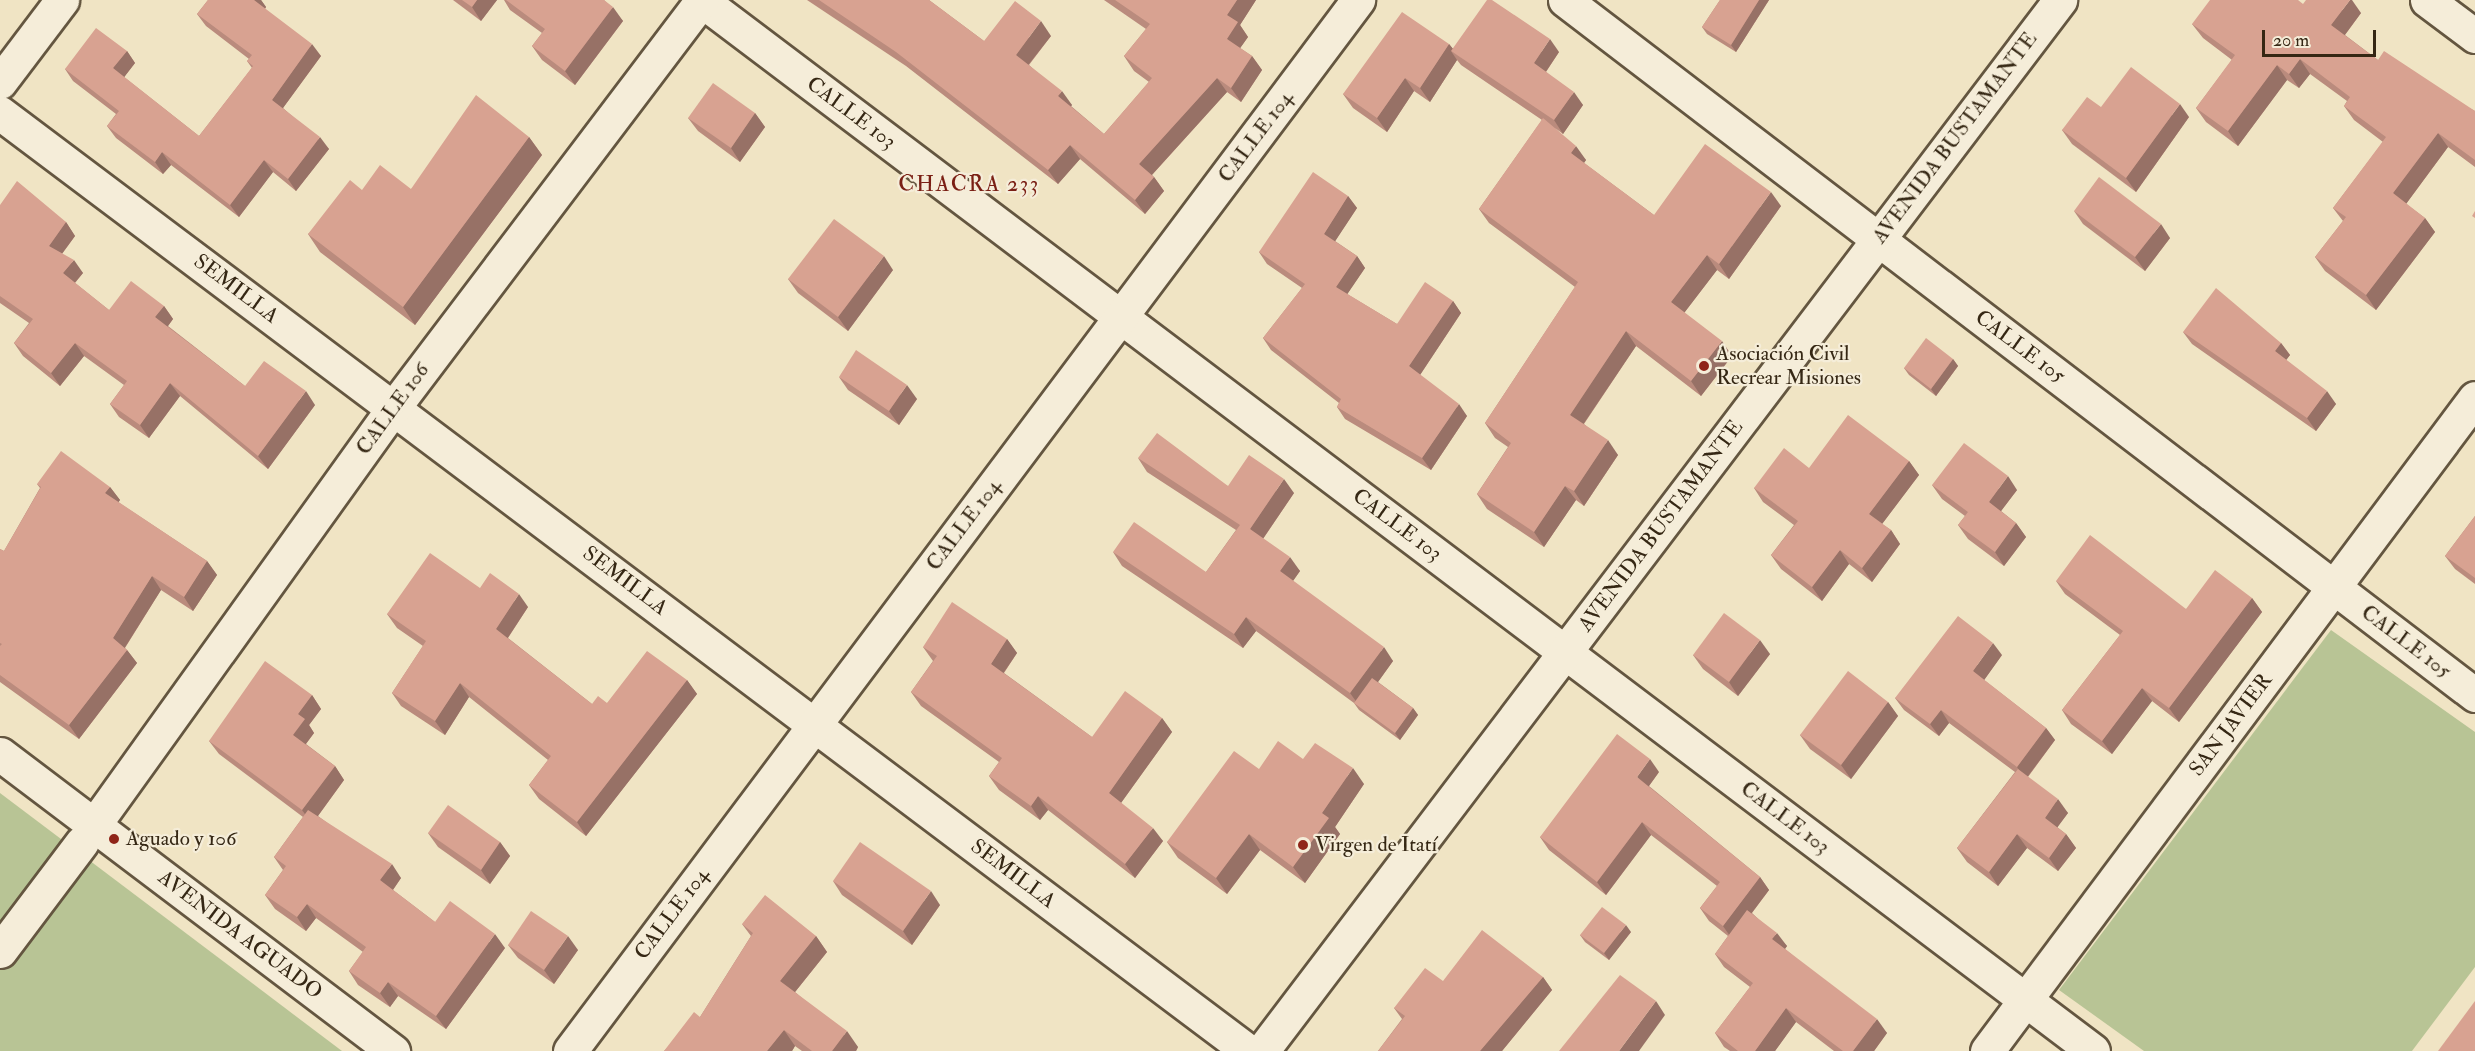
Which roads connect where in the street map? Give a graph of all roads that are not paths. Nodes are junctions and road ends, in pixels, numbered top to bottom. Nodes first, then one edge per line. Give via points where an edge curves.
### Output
1 (62, 0) edge
2 (702, 0) edge
3 (1358, 0) edge
4 (1565, 0) edge
5 (2060, 0) edge
6 (2427, 0) edge
7 (2475, 36) edge
8 (0, 82) edge
9 (0, 113) edge
10 (1878, 239) junction
11 (1120, 316) junction
12 (2475, 398) edge
13 (394, 407) junction
14 (2334, 587) junction
15 (1565, 652) junction
16 (2475, 695) edge
17 (814, 724) junction
18 (0, 754) edge
19 (0, 782) edge
20 (88, 833) junction
21 (0, 951) edge
22 (2025, 1000) junction
23 (358, 1051) edge
24 (393, 1051) edge
25 (570, 1051) edge
26 (1248, 1051) edge
27 (1262, 1051) edge
28 (1987, 1051) edge
29 (2093, 1051) edge

1 - 8 street
2 - 11 street, CALLE 103
2 - 13 street, CALLE 106
3 - 11 street, CALLE 104
4 - 10 street, CALLE 105
5 - 10 street, AVENIDA BUSTAMANTE
6 - 7 street
9 - 13 street, SEMILLA
10 - 14 street, CALLE 105
10 - 15 street, AVENIDA BUSTAMANTE
11 - 15 street, CALLE 103
11 - 17 street, CALLE 104
12 - 14 street, SAN JAVIER
13 - 17 street, SEMILLA
13 - 20 street, CALLE 106
14 - 16 street, CALLE 105
14 - 22 street, SAN JAVIER
15 - 22 street, CALLE 103
15 - 27 street, AVENIDA BUSTAMANTE
17 - 25 street, CALLE 104
17 - 26 street, SEMILLA
18 - 20 street, AVENIDA AGUADO
19 - 20 street, AVENIDA AGUADO
20 - 21 street, CALLE 106
20 - 23 street, AVENIDA AGUADO
20 - 24 street, AVENIDA AGUADO
22 - 28 street, SAN JAVIER
22 - 29 street, CALLE 103

